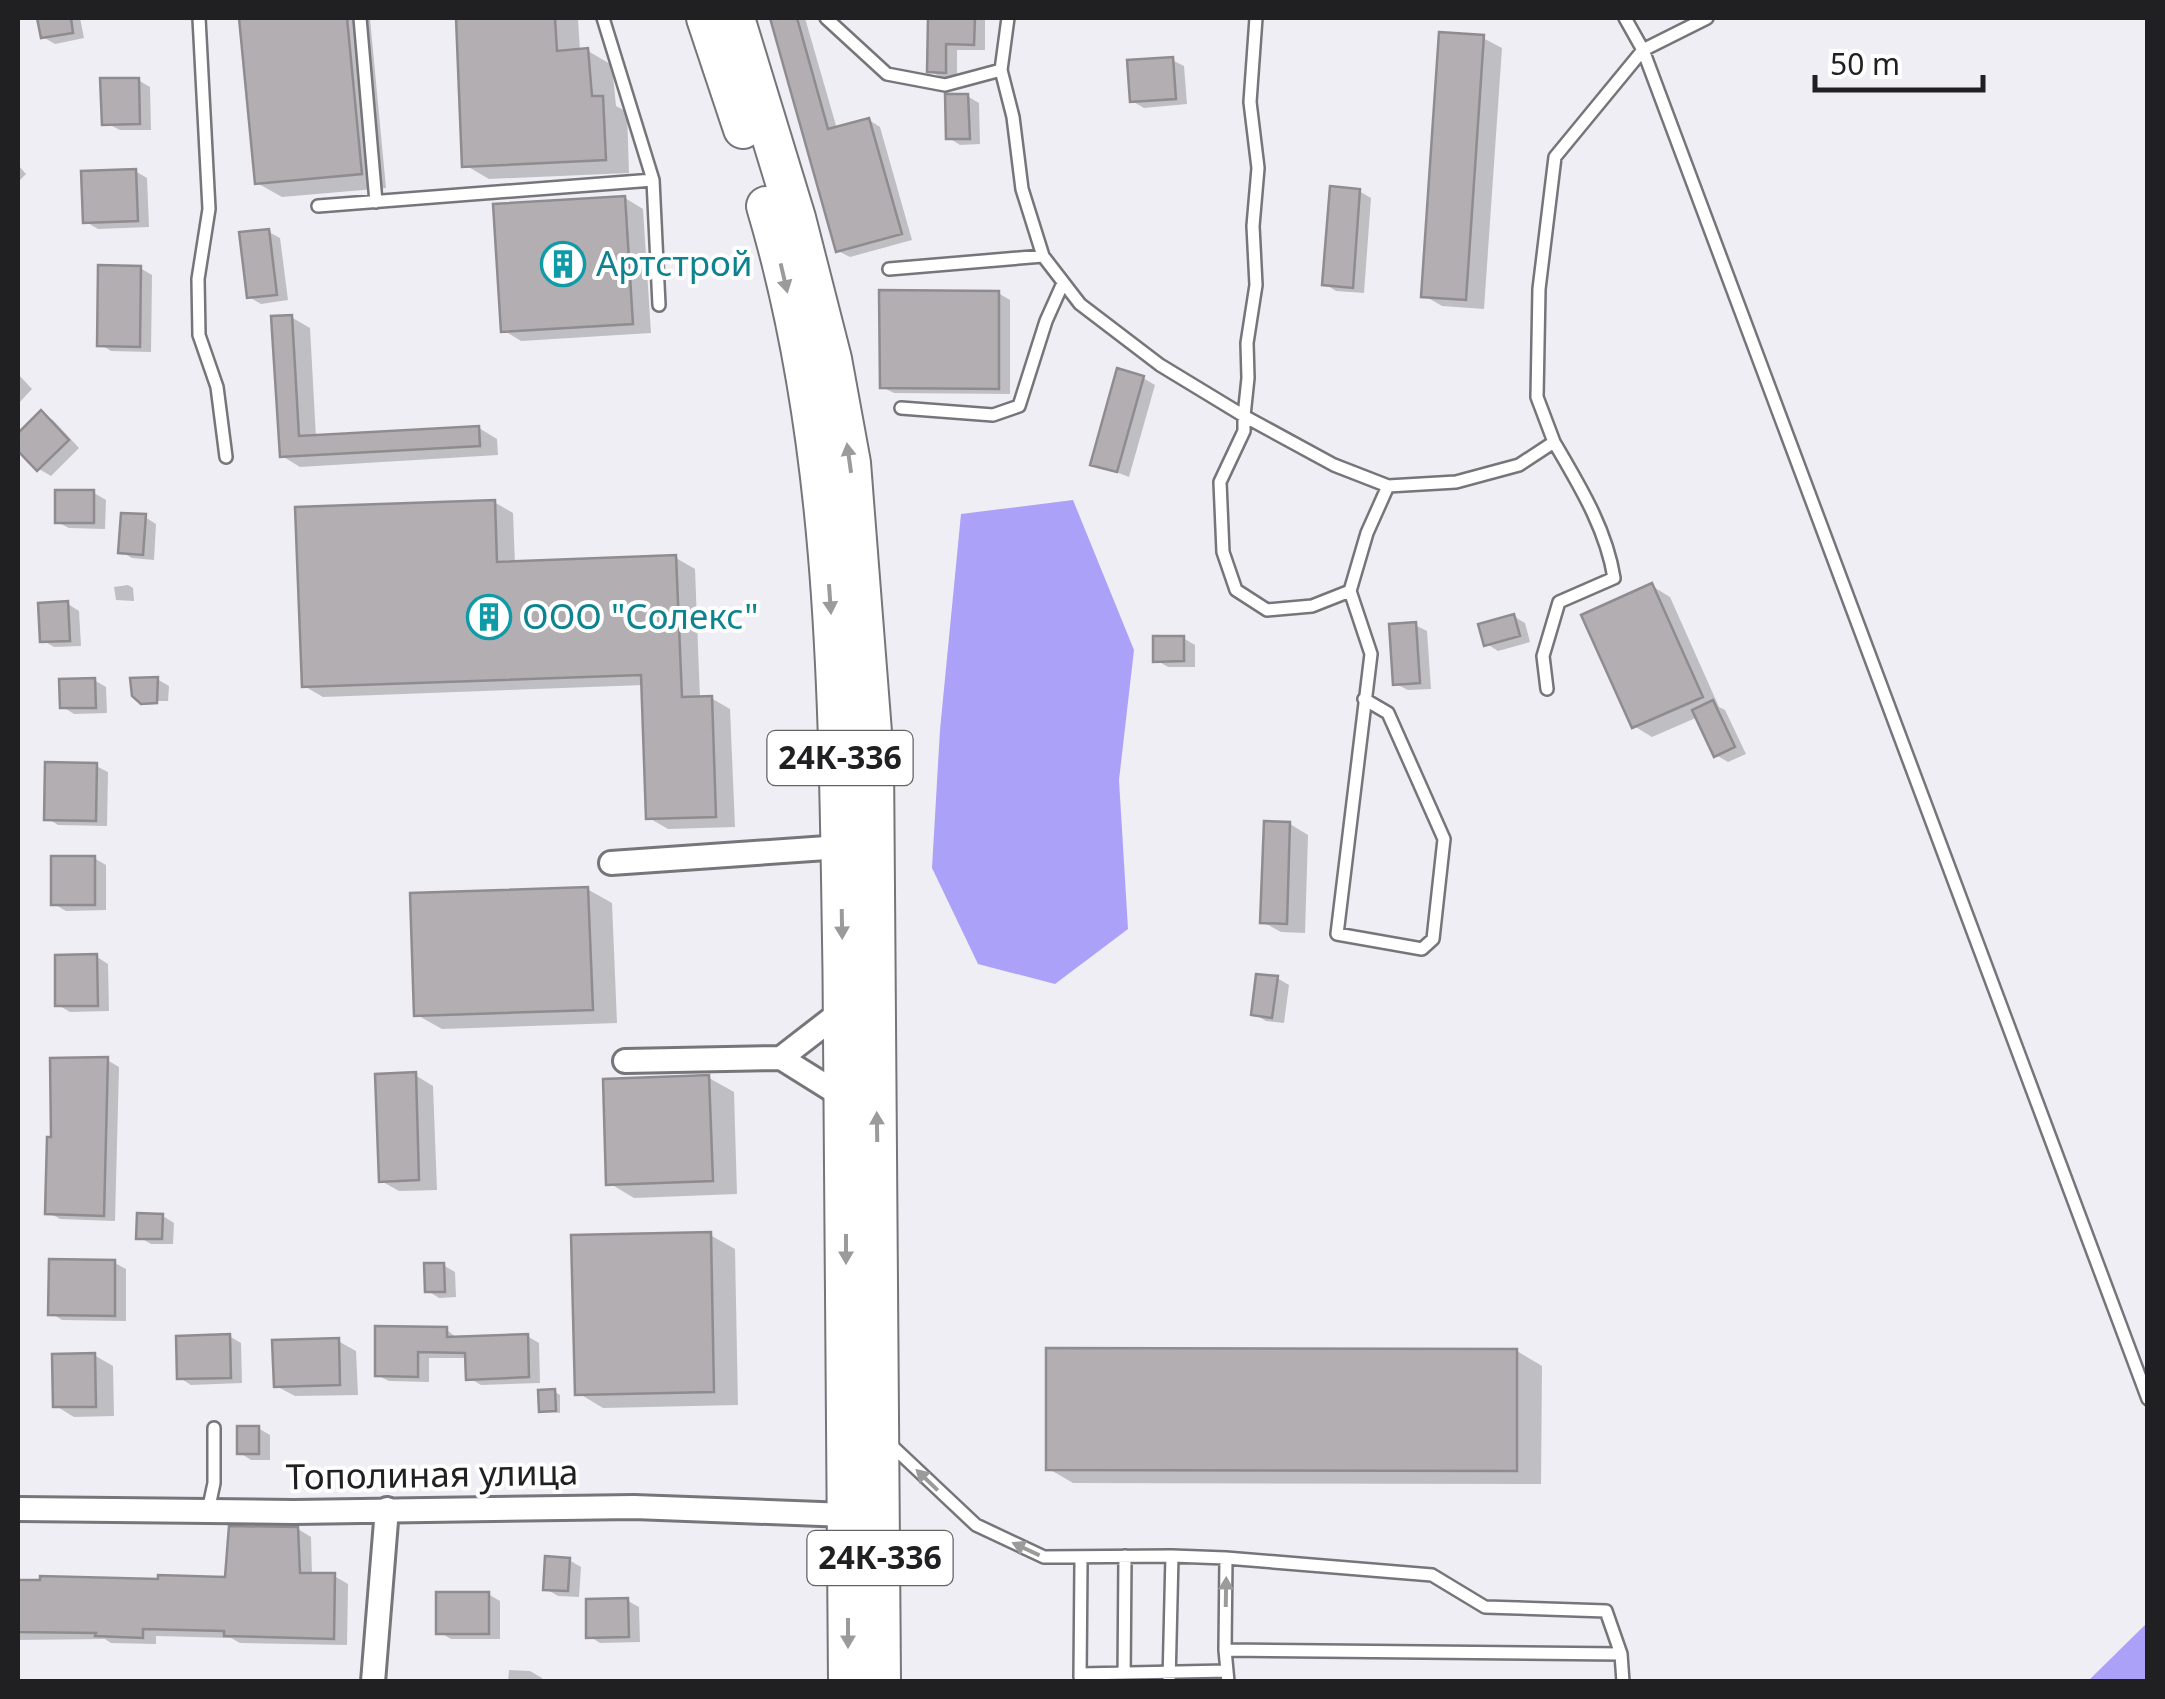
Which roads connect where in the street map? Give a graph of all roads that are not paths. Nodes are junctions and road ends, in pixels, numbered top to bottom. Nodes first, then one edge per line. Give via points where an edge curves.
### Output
1 (200, 18) edge
2 (360, 18) edge
3 (603, 18) edge
4 (706, 18) edge
5 (735, 18) edge
6 (826, 18) edge
7 (1008, 18) edge
8 (1256, 18) edge
9 (1625, 18) edge
10 (1708, 18) edge
11 (1643, 50) junction
12 (1001, 70) junction
13 (652, 180) junction
14 (376, 202) junction
15 (318, 206) dead end
16 (1042, 256) junction
17 (889, 269) dead end
18 (1063, 283) junction
19 (660, 305) dead end
20 (901, 408) dead end
21 (1244, 416) junction
22 (1554, 442) junction
23 (226, 458) dead end
24 (1388, 486) junction
25 (1350, 591) junction
26 (1547, 689) dead end
27 (1364, 700) junction
28 (841, 847) junction
29 (610, 863) dead end
30 (843, 1010) junction
31 (781, 1058) junction
32 (625, 1061) dead end
33 (845, 1098) junction
34 (2148, 1399) edge
35 (214, 1428) dead end
36 (880, 1434) junction
37 (18, 1509) edge
38 (386, 1509) junction
39 (208, 1511) junction
40 (847, 1515) junction
41 (1124, 1556) junction
42 (1172, 1556) junction
43 (1226, 1558) junction
44 (1080, 1562) dead end
45 (1225, 1650) junction
46 (1621, 1654) junction
47 (1228, 1676) edge
48 (1124, 1677) edge
49 (1168, 1677) edge
50 (1080, 1678) edge
51 (373, 1682) edge
52 (848, 1682) edge
53 (880, 1682) edge
54 (1623, 1682) edge

1 - 23 lane via 209,210 198,279 199,335 217,387
2 - 14 lane
3 - 13 lane
4 -> 28 main road, 24К-336 via 770,217 820,460
36 -> 5 main road, 24К-336 via 874,758 851,464 796,218
6 - 12 lane via 888,74 945,85
7 - 12 lane
8 - 21 lane via 1250,102 1258,168 1256,285
9 - 11 lane
10 - 11 lane
11 - 22 lane via 1555,158 1539,289 1536,397
11 - 34 lane
12 - 16 lane via 1022,190
13 - 14 lane
13 - 19 lane
14 - 15 lane
16 - 17 lane
16 - 18 lane
18 - 20 lane via 1019,406 993,415
18 - 21 lane via 1080,304 1160,365
21 - 24 lane
21 - 25 lane via 1244,431 1220,482 1223,552 1236,590 1267,610 1312,606
22 - 24 lane via 1519,465 1456,482
22 - 26 lane via 1610,549 1614,578 1559,602 1543,656
24 - 25 lane
25 - 27 lane via 1371,654
27 - 27 lane via 1337,934 1422,949 1432,939 1444,839 1388,712
28 - 29 street
28 -> 30 main road, 24К-336
30 - 31 street
30 - 33 main road, 24К-336
31 - 32 street
31 - 33 street
33 -> 40 main road, 24К-336
35 - 39 lane
41 -> 36 lane via 1044,1557 976,1525
36 - 53 main road, 24К-336
37 - 39 street, Тополиная улица
38 - 39 street, Тополиная улица
38 - 40 street, Тополиная улица
38 - 51 street
40 -> 52 main road, 24К-336
41 - 42 lane
41 - 48 lane
42 - 43 lane
42 - 49 lane
45 -> 43 lane
43 - 46 lane via 1432,1575 1485,1606 1606,1611
44 - 50 lane
45 - 46 lane
45 - 47 lane
46 - 54 lane
47 - 49 lane
48 - 49 lane
48 - 50 lane

